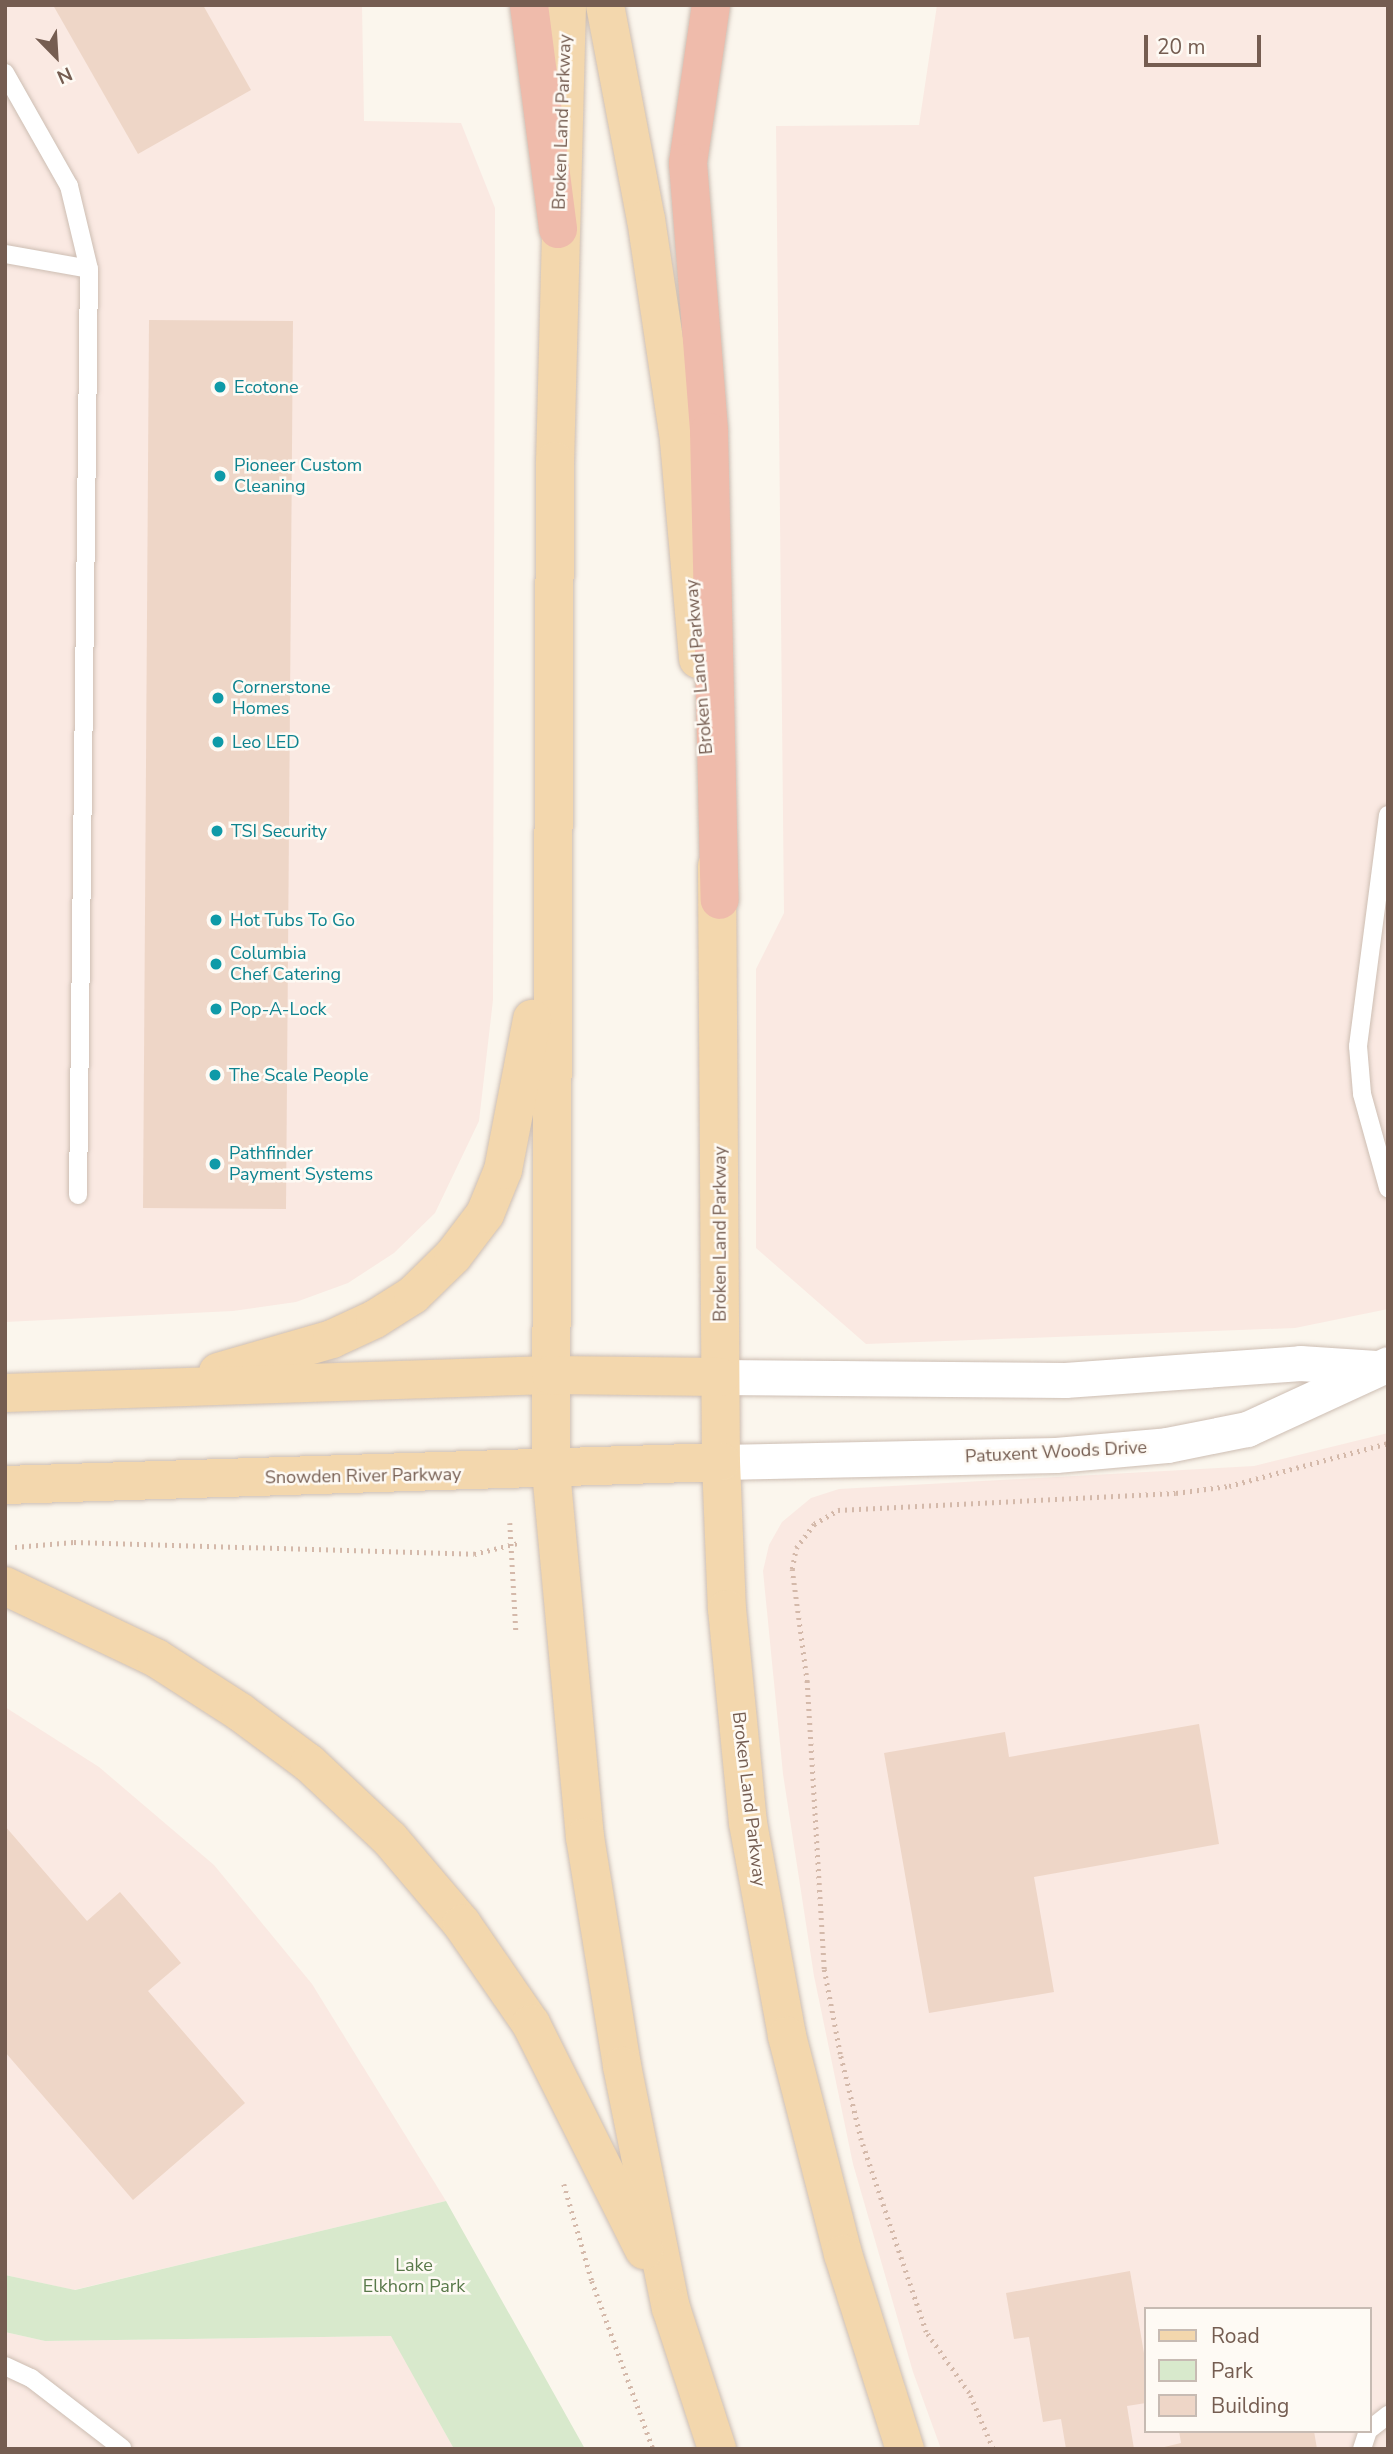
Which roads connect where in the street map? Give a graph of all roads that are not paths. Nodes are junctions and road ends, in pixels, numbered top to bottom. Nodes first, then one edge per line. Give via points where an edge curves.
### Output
1 (529, 5) edge
2 (567, 5) edge
3 (605, 5) edge
4 (710, 5) edge
5 (5, 73) edge
6 (558, 229) junction
7 (5, 254) edge
8 (89, 269) junction
9 (1388, 815) edge
10 (720, 900) junction
11 (551, 903) junction
12 (1388, 1188) edge
13 (78, 1195) dead end
14 (1382, 1366) edge
15 (551, 1375) junction
16 (720, 1377) junction
17 (162, 1388) junction
18 (5, 1393) edge
19 (721, 1462) junction
20 (551, 1471) junction
21 (5, 1485) edge
22 (7, 1568) edge
23 (671, 2308) junction
24 (5, 2366) edge
25 (1388, 2415) edge
26 (1372, 2428) edge
27 (122, 2448) edge
28 (716, 2449) edge
29 (905, 2449) edge

1 - 6 highway
2 - 6 main road, Broken Land Parkway
3 - 10 main road, Broken Land Parkway via 646,219 679,441
4 - 10 highway via 688,163 709,432
5 - 8 lane via 69,187
6 - 11 main road, Broken Land Parkway
7 - 8 lane
8 - 13 lane
9 - 12 lane via 1358,1046 1362,1094
10 - 16 main road, Broken Land Parkway
11 - 15 main road, Broken Land Parkway
11 - 17 main road via 503,1170 485,1214 453,1256 413,1296 332,1339
14 - 16 street, Patuxent Woods Drive via 1300,1363 1065,1380
14 - 19 street, Patuxent Woods Drive via 1247,1429 1167,1445 1056,1455
15 - 16 main road
15 - 17 main road
15 - 20 main road, Broken Land Parkway
16 - 19 main road, Broken Land Parkway
17 - 18 main road
19 - 20 main road, Snowden River Parkway
19 - 29 main road, Broken Land Parkway via 727,1609 748,1822 787,2036 843,2254
20 - 21 main road, Snowden River Parkway
20 - 23 main road, Broken Land Parkway via 585,1837 622,2066
22 - 23 main road via 229,1705 309,1763 390,1839 462,1924 531,2024
23 - 28 main road, Broken Land Parkway
24 - 27 lane via 31,2378
25 - 26 lane

